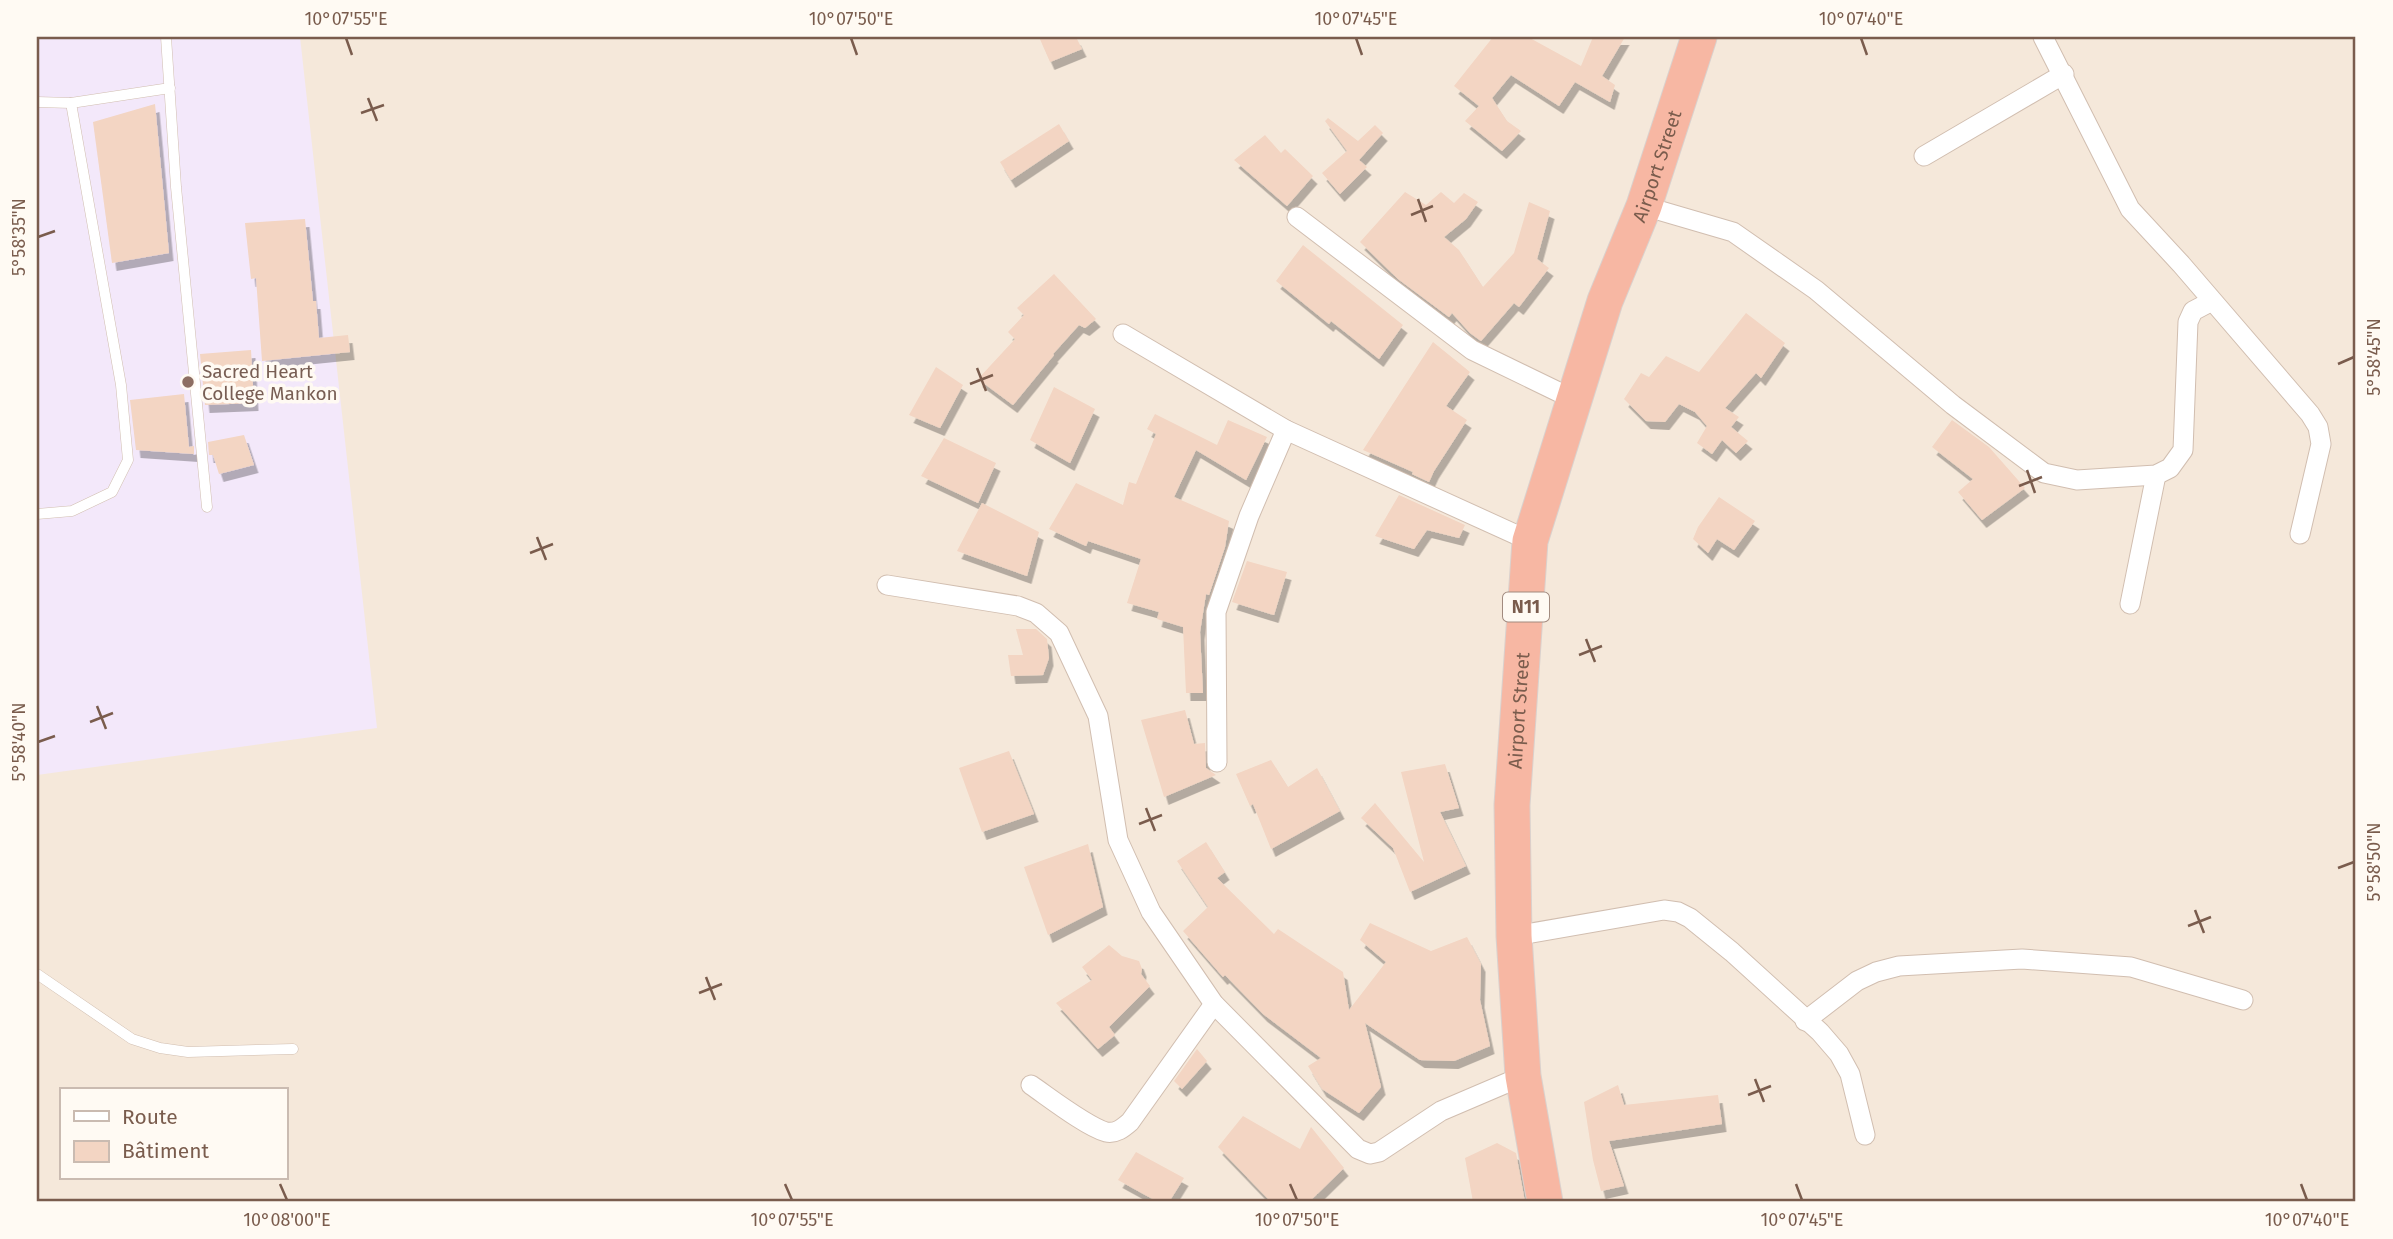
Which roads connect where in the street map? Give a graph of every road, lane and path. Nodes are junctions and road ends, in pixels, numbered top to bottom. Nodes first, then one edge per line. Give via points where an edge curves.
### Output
1 (166, 37) edge
2 (1699, 37) edge
3 (2043, 37) edge
4 (2064, 74) junction
5 (170, 88) junction
6 (37, 102) edge
7 (71, 103) junction
8 (1924, 156) dead end
9 (1644, 206) junction
10 (1297, 217) dead end
11 (2212, 301) junction
12 (1123, 334) dead end
13 (1573, 399) junction
14 (1286, 430) junction
15 (2155, 475) junction
16 (207, 507) dead end
17 (37, 514) edge
18 (2300, 534) dead end
19 (1530, 541) junction
20 (887, 586) dead end
21 (2130, 604) dead end
22 (1217, 762) dead end
23 (1514, 936) junction
24 (37, 974) edge
25 (2244, 1000) dead end
26 (1214, 1004) junction
27 (1805, 1021) junction
28 (293, 1049) dead end
29 (1523, 1076) junction
30 (1031, 1086) dead end
31 (1865, 1135) dead end
32 (1545, 1202) edge

1 - 5 lane
2 - 9 highway, Airport Street / N11
3 - 4 street
4 - 8 street
4 - 11 street via 2130,209
5 - 7 lane
5 - 16 lane
6 - 7 lane
7 - 17 lane via 121,385 128,460 111,492 72,511
9 - 13 highway, Airport Street / N11 via 1605,301
9 - 15 street via 1733,232 1816,290 1953,405 2043,473 2077,480
10 - 13 street via 1472,350
11 - 15 street via 2193,312 2188,322 2183,450 2170,468
11 - 18 street via 2318,427 2321,444
12 - 14 street
13 - 19 highway, Airport Street / N11
14 - 19 street
14 - 22 street via 1249,516 1216,612
15 - 21 street
19 - 23 highway, Airport Street / N11 via 1512,805
20 - 26 street via 1018,606 1036,613 1059,634 1098,716 1118,840 1151,912
23 - 27 street via 1664,910 1678,912 1732,952
23 - 29 highway, Airport Street / N11
24 - 28 lane via 132,1039 160,1048 188,1052
25 - 27 street via 2131,967 2022,959 1899,966 1876,972
26 - 29 street via 1359,1150 1370,1154 1441,1111
26 - 30 street via 1121,1130 1108,1133
27 - 31 street via 1839,1054 1850,1074
29 - 32 highway, Airport Street / N11

